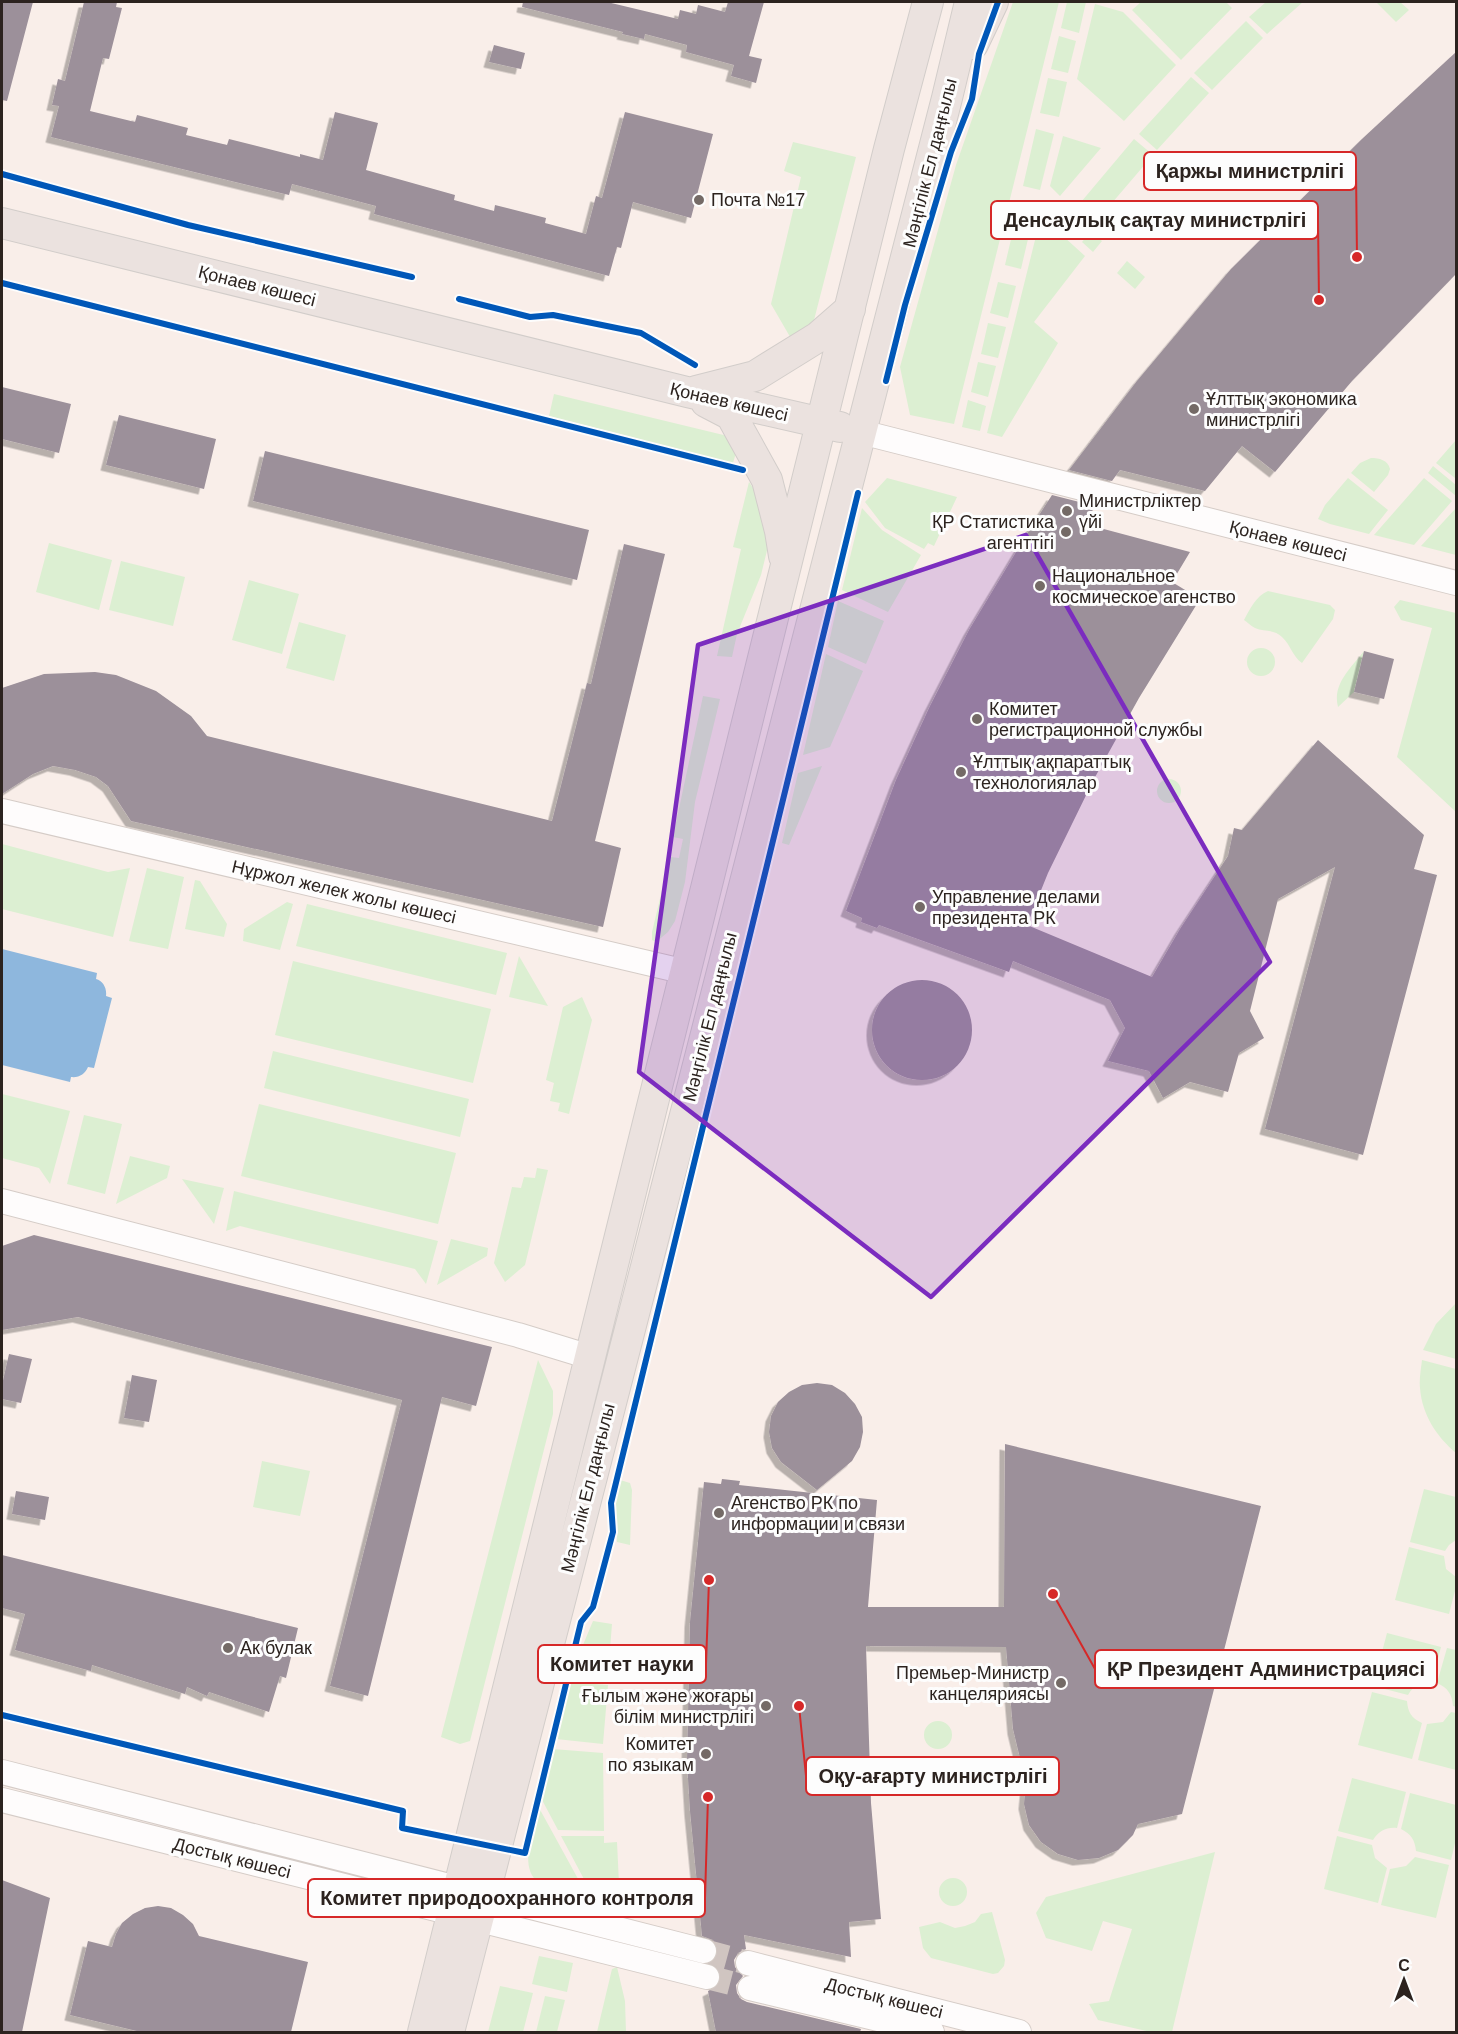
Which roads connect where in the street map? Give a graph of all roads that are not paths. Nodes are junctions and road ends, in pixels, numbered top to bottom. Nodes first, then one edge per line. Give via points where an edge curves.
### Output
1 (913, 2) edge
2 (928, 2) edge
3 (970, 2) edge
4 (993, 2) edge
5 (913, 55) junction
6 (947, 98) junction
7 (2, 223) edge
8 (850, 309) junction
9 (687, 392) junction
10 (822, 423) junction
11 (861, 432) junction
12 (786, 567) junction
13 (1456, 583) edge
14 (2, 811) edge
15 (686, 972) junction
16 (2, 1201) edge
17 (590, 1356) junction
18 (2, 1772) edge
19 (2, 1800) edge
20 (468, 1904) junction
21 (704, 1952) tunnel mouth
22 (748, 1963) tunnel mouth
23 (706, 1977) tunnel mouth
24 (448, 1982) junction
25 (750, 1988) tunnel mouth
26 (407, 2032) edge
27 (423, 2032) edge
28 (449, 2032) edge
29 (464, 2032) edge
30 (932, 2032) edge
31 (1020, 2032) edge

1 - 5 main road
2 - 5 main road, Мәңгілік Ел даңғылы
3 - 6 main road, Мәңгілік Ел даңғылы
4 - 6 main road
5 - 8 main road, Мәңгілік Ел даңғылы
6 - 11 main road, Мәңгілік Ел даңғылы
7 - 9 main road, Қонаев көшесі
8 - 9 main road via 818,337 755,376
8 - 10 main road, Мәңгілік Ел даңғылы
9 - 10 main road, Қонаев көшесі
9 - 12 main road via 731,415 767,480
10 - 11 main road, Қонаев көшесі
10 - 12 main road, Мәңгілік Ел даңғылы
11 - 13 street, Қонаев көшесі
11 - 20 main road, Мәңгілік Ел даңғылы
12 - 15 main road, Мәңгілік Ел даңғылы
14 - 15 street, Нұржол желек жолы көшесі
15 - 17 main road, Мәңгілік Ел даңғылы
16 - 17 street
17 - 20 main road, Мәңгілік Ел даңғылы
18 - 20 street, Достық көшесі
19 - 20 street, Достық көшесі
20 - 21 street, Достық көшесі
20 - 23 street, Достық көшесі
20 - 24 main road, Мәңгілік Ел даңғылы
22 - 31 street, Достық көшесі
24 - 26 main road
24 - 27 main road, Мәңгілік Ел даңғылы
24 - 28 main road, Мәңгілік Ел даңғылы
24 - 29 main road
25 - 30 street, Достық көшесі

